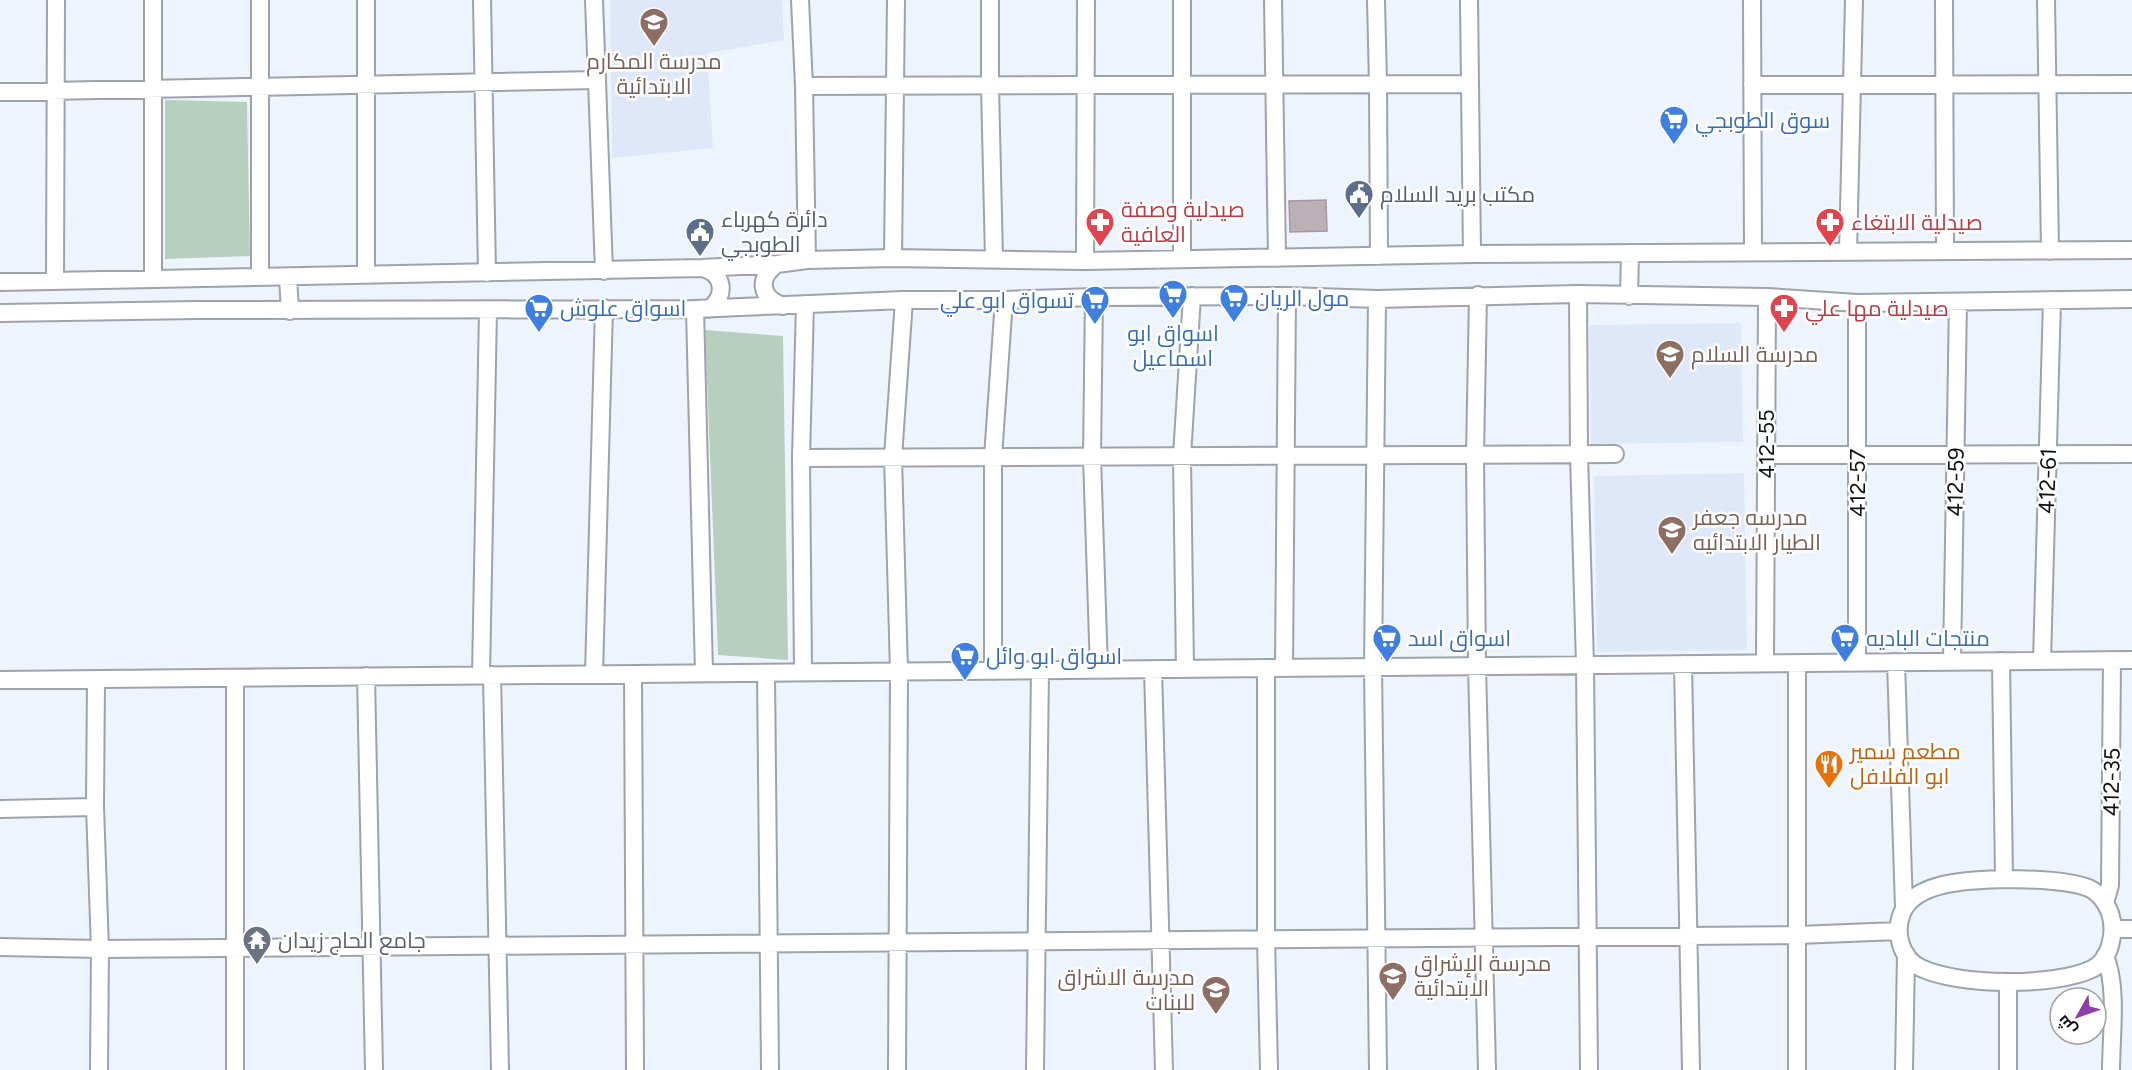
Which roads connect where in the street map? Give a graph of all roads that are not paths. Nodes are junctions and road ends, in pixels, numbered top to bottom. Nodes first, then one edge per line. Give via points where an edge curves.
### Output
1 (56, 0) edge
2 (153, 0) edge
3 (260, 0) edge
4 (366, 0) edge
5 (482, 0) edge
6 (594, 0) edge
7 (800, 0) edge
8 (896, 0) edge
9 (990, 0) edge
10 (1086, 0) edge
11 (1182, 0) edge
12 (1273, 0) edge
13 (1376, 0) edge
14 (1469, 0) edge
15 (1752, 0) edge
16 (1854, 0) edge
17 (1944, 0) edge
18 (2046, 0) edge
19 (597, 80) junction
20 (484, 82) junction
21 (366, 84) junction
22 (1274, 84) junction
23 (1378, 84) junction
24 (1470, 84) junction
25 (1944, 84) junction
26 (2047, 84) junction
27 (2132, 84) edge
28 (1086, 85) junction
29 (1182, 85) junction
30 (1752, 85) junction
31 (1852, 85) junction
32 (804, 86) junction
33 (896, 86) junction
34 (990, 86) junction
35 (260, 87) junction
36 (153, 89) junction
37 (55, 91) junction
38 (0, 92) edge
39 (2050, 250) junction
40 (2132, 250) edge
41 (1945, 251) junction
42 (1753, 252) junction
43 (1848, 252) junction
44 (1630, 253) junction
45 (1472, 254) junction
46 (1379, 256) junction
47 (893, 258) junction
48 (1277, 258) junction
49 (994, 259) junction
50 (807, 260) junction
51 (1182, 260) junction
52 (1085, 261) junction
53 (777, 264) junction
54 (702, 268) junction
55 (604, 271) junction
56 (487, 273) junction
57 (366, 275) junction
58 (260, 277) junction
59 (288, 277) junction
60 (153, 279) junction
61 (55, 281) junction
62 (0, 282) edge
63 (1578, 294) junction
64 (1192, 296) junction
65 (1287, 296) junction
66 (1478, 296) junction
67 (1629, 296) junction
68 (1094, 297) junction
69 (1767, 297) junction
70 (1377, 299) junction
71 (2132, 299) edge
72 (904, 300) junction
73 (1004, 300) junction
74 (2052, 300) junction
75 (1959, 302) junction
76 (1857, 303) junction
77 (805, 304) junction
78 (783, 306) junction
79 (604, 309) junction
80 (702, 309) junction
81 (488, 310) junction
82 (290, 311) junction
83 (0, 313) edge
84 (1579, 454) junction
85 (1616, 454) dead end
86 (1956, 454) junction
87 (2048, 454) junction
88 (2132, 454) edge
89 (1376, 455) junction
90 (1475, 455) junction
91 (1766, 455) junction
92 (1857, 455) junction
93 (1092, 456) junction
94 (1182, 456) junction
95 (1286, 456) junction
96 (993, 457) junction
97 (801, 458) junction
98 (893, 458) junction
99 (2112, 660) junction
100 (2132, 660) edge
101 (2001, 661) junction
102 (2042, 661) junction
103 (1857, 662) junction
104 (1896, 662) junction
105 (1952, 662) junction
106 (1765, 663) junction
107 (1797, 663) junction
108 (1683, 664) junction
109 (1585, 665) junction
110 (1477, 666) junction
111 (1373, 667) junction
112 (1266, 668) junction
113 (1284, 668) junction
114 (1153, 669) junction
115 (1185, 669) junction
116 (993, 670) junction
117 (1040, 670) junction
118 (1099, 670) junction
119 (899, 671) junction
120 (803, 672) junction
121 (704, 673) junction
122 (766, 673) junction
123 (594, 674) junction
124 (633, 674) junction
125 (487, 675) junction
126 (366, 676) junction
127 (235, 678) junction
128 (96, 679) junction
129 (0, 680) edge
130 (94, 807) junction
131 (0, 809) edge
132 (2004, 879) junction
133 (2105, 903) junction
134 (1904, 907) junction
135 (2113, 929) junction
136 (2132, 929) edge
137 (1898, 932) junction
138 (1798, 934) junction
139 (1588, 936) junction
140 (1689, 936) junction
141 (1484, 937) junction
142 (1377, 938) junction
143 (1266, 939) junction
144 (1161, 940) junction
145 (1037, 941) junction
146 (898, 942) junction
147 (768, 944) junction
148 (633, 945) junction
149 (496, 946) junction
150 (0, 947) edge
151 (372, 947) junction
152 (233, 948) junction
153 (100, 949) junction
154 (1906, 954) junction
155 (2105, 956) junction
156 (2008, 982) junction
157 (99, 1070) edge
158 (235, 1070) edge
159 (374, 1070) edge
160 (500, 1070) edge
161 (635, 1070) edge
162 (771, 1070) edge
163 (897, 1070) edge
164 (1035, 1070) edge
165 (1164, 1070) edge
166 (1269, 1070) edge
167 (1378, 1070) edge
168 (1487, 1070) edge
169 (1589, 1070) edge
170 (1691, 1070) edge
171 (1797, 1070) edge
172 (1904, 1070) edge
173 (2008, 1070) edge
174 (2111, 1070) edge

1 - 37 street
2 - 36 street
3 - 35 street
4 - 21 street
5 - 20 street
6 - 19 street
7 - 32 street
8 - 33 street
9 - 34 street
10 - 28 street
11 - 29 street
12 - 22 street
13 - 23 street
14 - 24 street
15 - 30 street
16 - 31 street
17 - 25 street
18 - 26 street
19 - 20 street
19 - 55 street
20 - 21 street
20 - 56 street
21 - 35 street
21 - 57 street
22 - 23 street
22 - 29 street
22 - 48 street
23 - 24 street
23 - 46 street
24 - 45 street
25 - 26 street
25 - 31 street
25 - 41 street
26 - 27 street
26 - 39 street
28 - 29 street
28 - 34 street
28 - 52 street
29 - 51 street
30 - 31 street
30 - 42 street
31 - 43 street
32 - 33 street
32 - 50 street
33 - 34 street
33 - 47 street
34 - 49 street
35 - 36 street
35 - 58 street
36 - 37 street
36 - 60 street
37 - 38 street
37 - 61 street
39 - 40 street
39 - 41 street
41 - 43 street
42 - 43 street
42 - 44 street
44 - 45 street
44 - 67 street
45 - 46 street
46 - 48 street
47 - 49 street
47 - 50 street
48 - 51 street
49 - 52 street
50 - 53 street
51 - 52 street
53 - 54 street
53 - 78 street via 764,278 764,287 767,296
54 - 55 street
54 - 80 street via 715,273 722,286 719,299
55 - 56 street
56 - 57 street
57 - 59 street
58 - 59 street
58 - 60 street
59 - 82 street
60 - 61 street
61 - 62 street
63 - 66 street
63 - 67 street
63 - 84 street
64 - 65 street
64 - 68 street
64 - 94 street
65 - 70 street
65 - 95 street
66 - 70 street
66 - 90 street
67 - 69 street
68 - 73 street
68 - 93 street
69 - 76 street
69 - 91 street, 412-55
70 - 89 street
71 - 74 street
72 - 73 street
72 - 77 street
72 - 98 street
73 - 96 street
74 - 75 street
74 - 87 street, 412-61
75 - 76 street
75 - 86 street, 412-59
76 - 92 street, 412-57
77 - 78 street
77 - 97 street
78 - 80 street
79 - 80 street
79 - 81 street
79 - 123 street
80 - 121 street
81 - 82 street
81 - 125 street
82 - 83 street
84 - 85 street
84 - 90 street
84 - 109 street
86 - 87 street
86 - 92 street
86 - 105 street, 412-59
87 - 88 street
87 - 102 street, 412-61
89 - 90 street
89 - 95 street
89 - 111 street
90 - 110 street
91 - 92 street
91 - 106 street, 412-55
92 - 103 street, 412-57
93 - 94 street
93 - 96 street
93 - 118 street
94 - 95 street
94 - 115 street
95 - 113 street
96 - 98 street
96 - 116 street
97 - 98 street
97 - 120 street
98 - 119 street
99 - 100 street
99 - 102 street
99 - 133 street, 412-35 via 2110,885
101 - 102 street
101 - 105 street
101 - 132 street
103 - 104 street
103 - 107 street
104 - 105 street
104 - 134 street
106 - 107 street
106 - 108 street
107 - 138 street
108 - 109 street
108 - 140 street
109 - 110 street
109 - 139 street
110 - 111 street
110 - 141 street
111 - 113 street
111 - 142 street
112 - 113 street
112 - 115 street
112 - 143 street
114 - 115 street
114 - 118 street
114 - 144 street
116 - 117 street
116 - 119 street
117 - 118 street
117 - 145 street
119 - 120 street
119 - 146 street
120 - 122 street
121 - 122 street
121 - 124 street
122 - 147 street
123 - 124 street
123 - 125 street
124 - 148 street
125 - 126 street
125 - 149 street
126 - 127 street
126 - 151 street
127 - 128 street
127 - 152 street
128 - 129 street
128 - 130 street
130 - 131 street
130 - 153 street
132 - 133 street via 2049,881 2093,890
132 - 134 street via 1927,889
133 - 135 street
134 - 137 street
135 - 136 street
135 - 155 street
137 - 138 street
137 - 154 street
138 - 140 street
138 - 171 street
139 - 140 street
139 - 141 street
139 - 169 street
140 - 170 street
141 - 142 street
141 - 168 street
142 - 143 street
142 - 167 street
143 - 144 street
143 - 166 street
144 - 145 street
144 - 165 street
145 - 146 street
145 - 164 street
146 - 147 street
146 - 163 street
147 - 148 street
147 - 162 street
148 - 149 street
148 - 161 street
149 - 151 street
149 - 160 street
150 - 153 street
151 - 152 street
151 - 159 street
152 - 153 street
152 - 158 street
153 - 157 street
154 - 156 street via 1921,968 1942,974
154 - 172 street
155 - 156 street via 2093,969 2072,975
155 - 174 street via 2113,987
156 - 173 street

